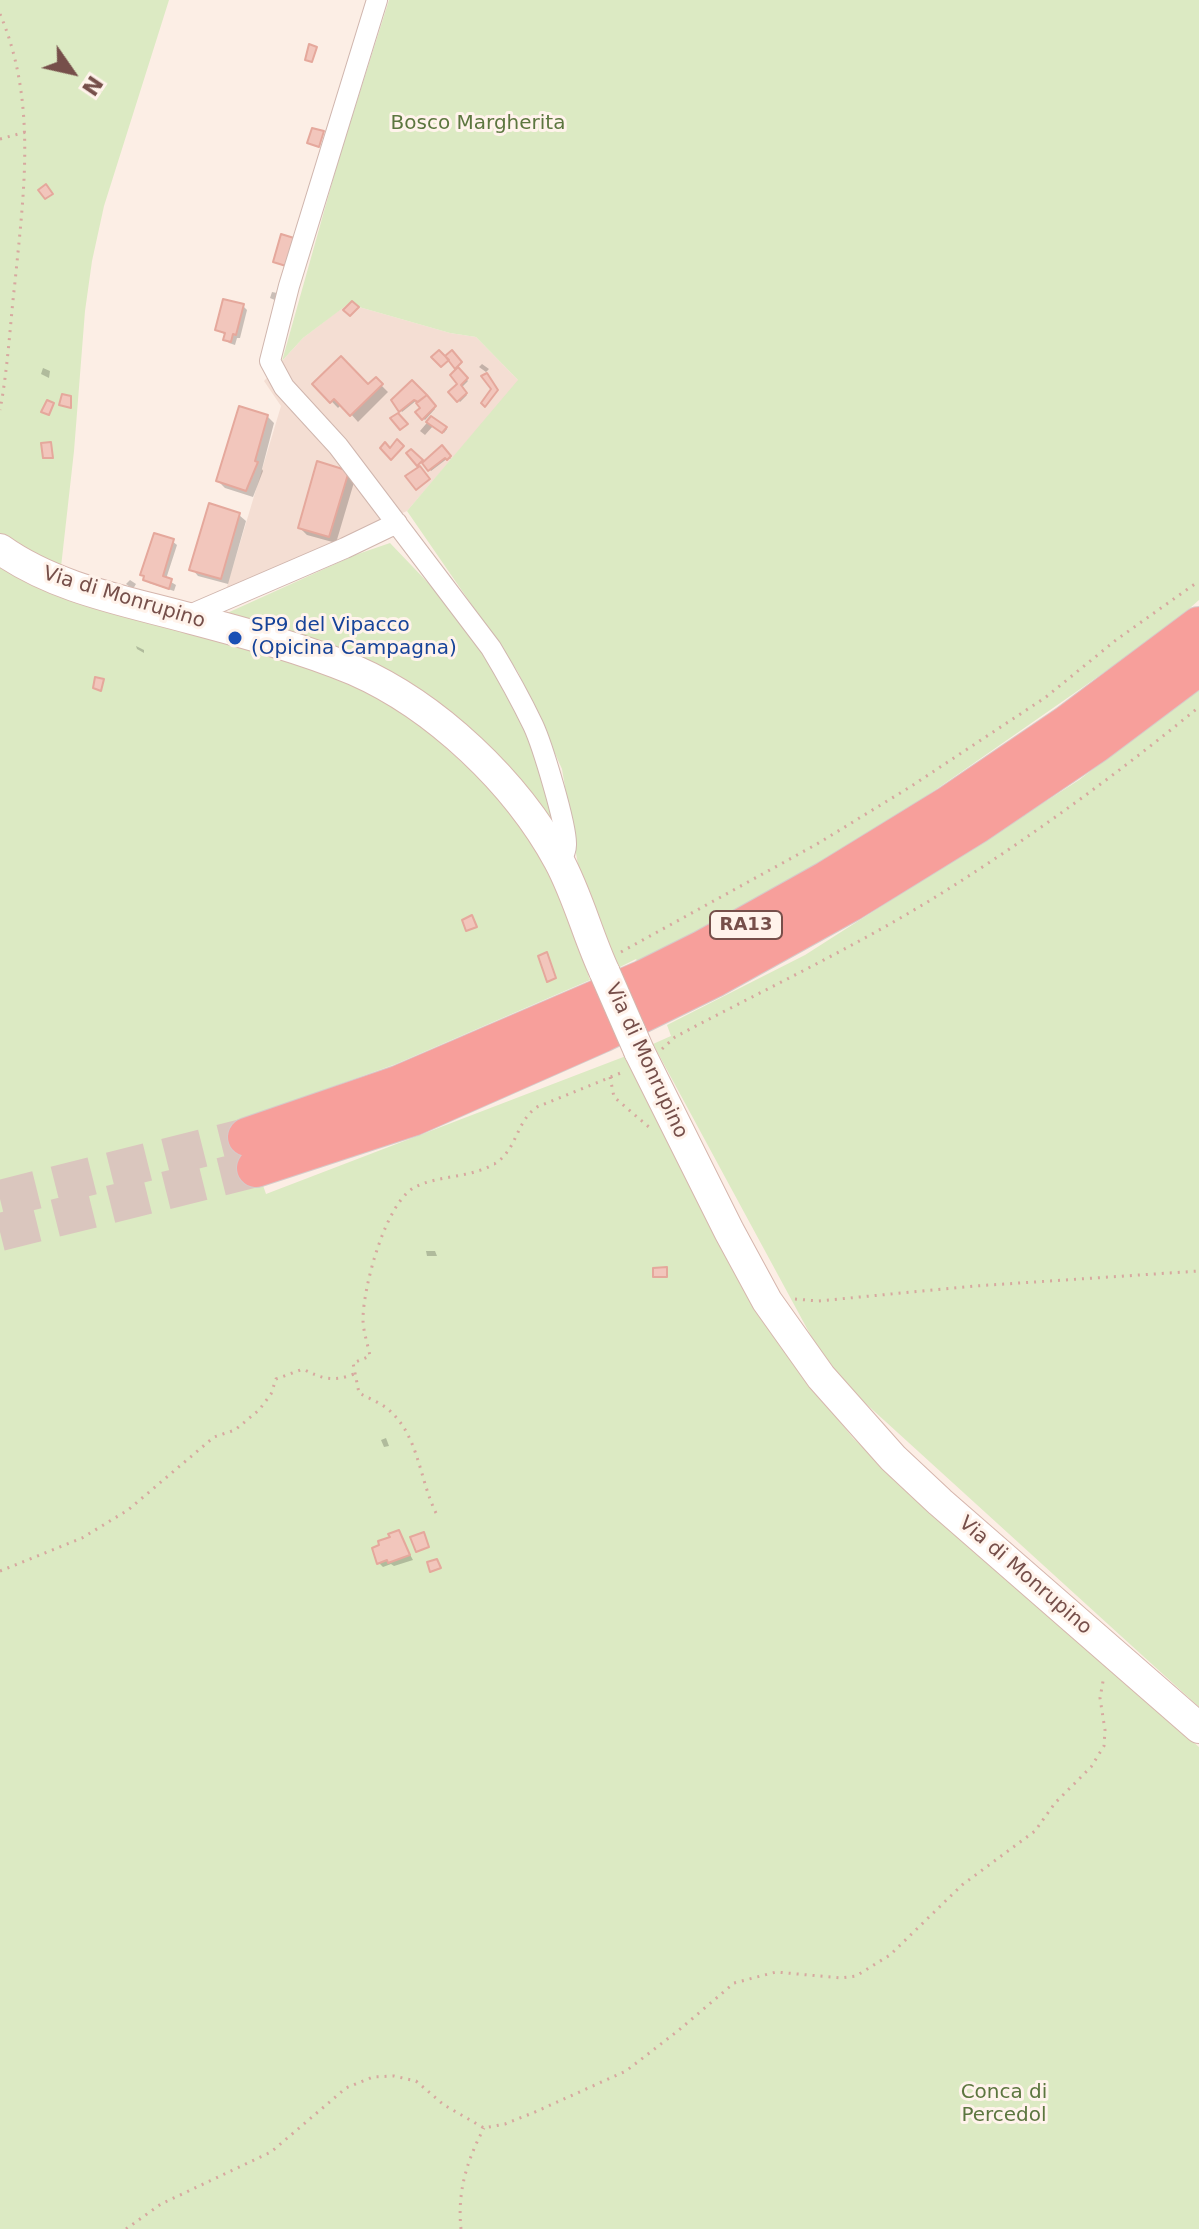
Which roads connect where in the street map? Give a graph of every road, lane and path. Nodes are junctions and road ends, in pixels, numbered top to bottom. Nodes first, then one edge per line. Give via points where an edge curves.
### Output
1 (377, 0) edge
2 (0, 14) edge
3 (26, 132) junction
4 (0, 139) edge
5 (0, 410) edge
6 (397, 523) junction
7 (0, 549) edge
8 (1199, 581) edge
9 (185, 617) junction
10 (1199, 626) edge
11 (1199, 666) edge
12 (1199, 707) edge
13 (560, 862) junction
14 (602, 968) junction
15 (645, 1065) junction
16 (610, 1077) junction
17 (687, 1148) junction
18 (1199, 1271) edge
19 (767, 1301) junction
20 (355, 1374) junction
21 (436, 1513) dead end
22 (0, 1571) edge
23 (1108, 1649) junction
24 (1199, 1728) edge
25 (484, 2128) junction
26 (126, 2229) edge
27 (461, 2229) edge

1 - 6 street via 270,361 284,387
2 - 3 path via 17,70
3 - 4 path
3 - 5 path via 25,195
6 - 9 street
6 - 13 street via 491,648 534,728 566,840
7 - 9 main road, Via di Monrupino via 61,582
8 - 14 path via 1046,697 910,787
9 - 13 main road, Via di Monrupino via 351,669 395,692 449,730 506,785
10 - 11 highway, RA13 via 949,805 702,950 252,1152 412,1117 714,978 977,824
12 - 15 path via 1100,784 953,886 675,1037
13 - 14 main road, Via di Monrupino
14 - 15 main road, Via di Monrupino, bridge
15 - 16 path
15 - 17 main road, Via di Monrupino
16 - 17 path via 614,1097 634,1117
16 - 20 path via 525,1115 515,1141 492,1165 415,1186 400,1200 377,1245 363,1320 370,1356 353,1363
17 - 19 main road, Via di Monrupino
18 - 19 path
19 - 23 main road, Via di Monrupino via 821,1377 893,1458
20 - 21 path via 359,1393 391,1411 406,1431
20 - 22 path via 325,1379 303,1369 276,1379 259,1410 235,1430 214,1437 128,1510 82,1538
23 - 24 main road, Via di Monrupino
23 - 25 path via 1100,1698 1104,1746 1091,1767 1035,1831 962,1885 890,1955 856,1976 776,1972 734,1983 626,2071 535,2112
25 - 26 path via 462,2118 416,2081 373,2077 346,2088 271,2152 161,2204
25 - 27 path via 462,2183

